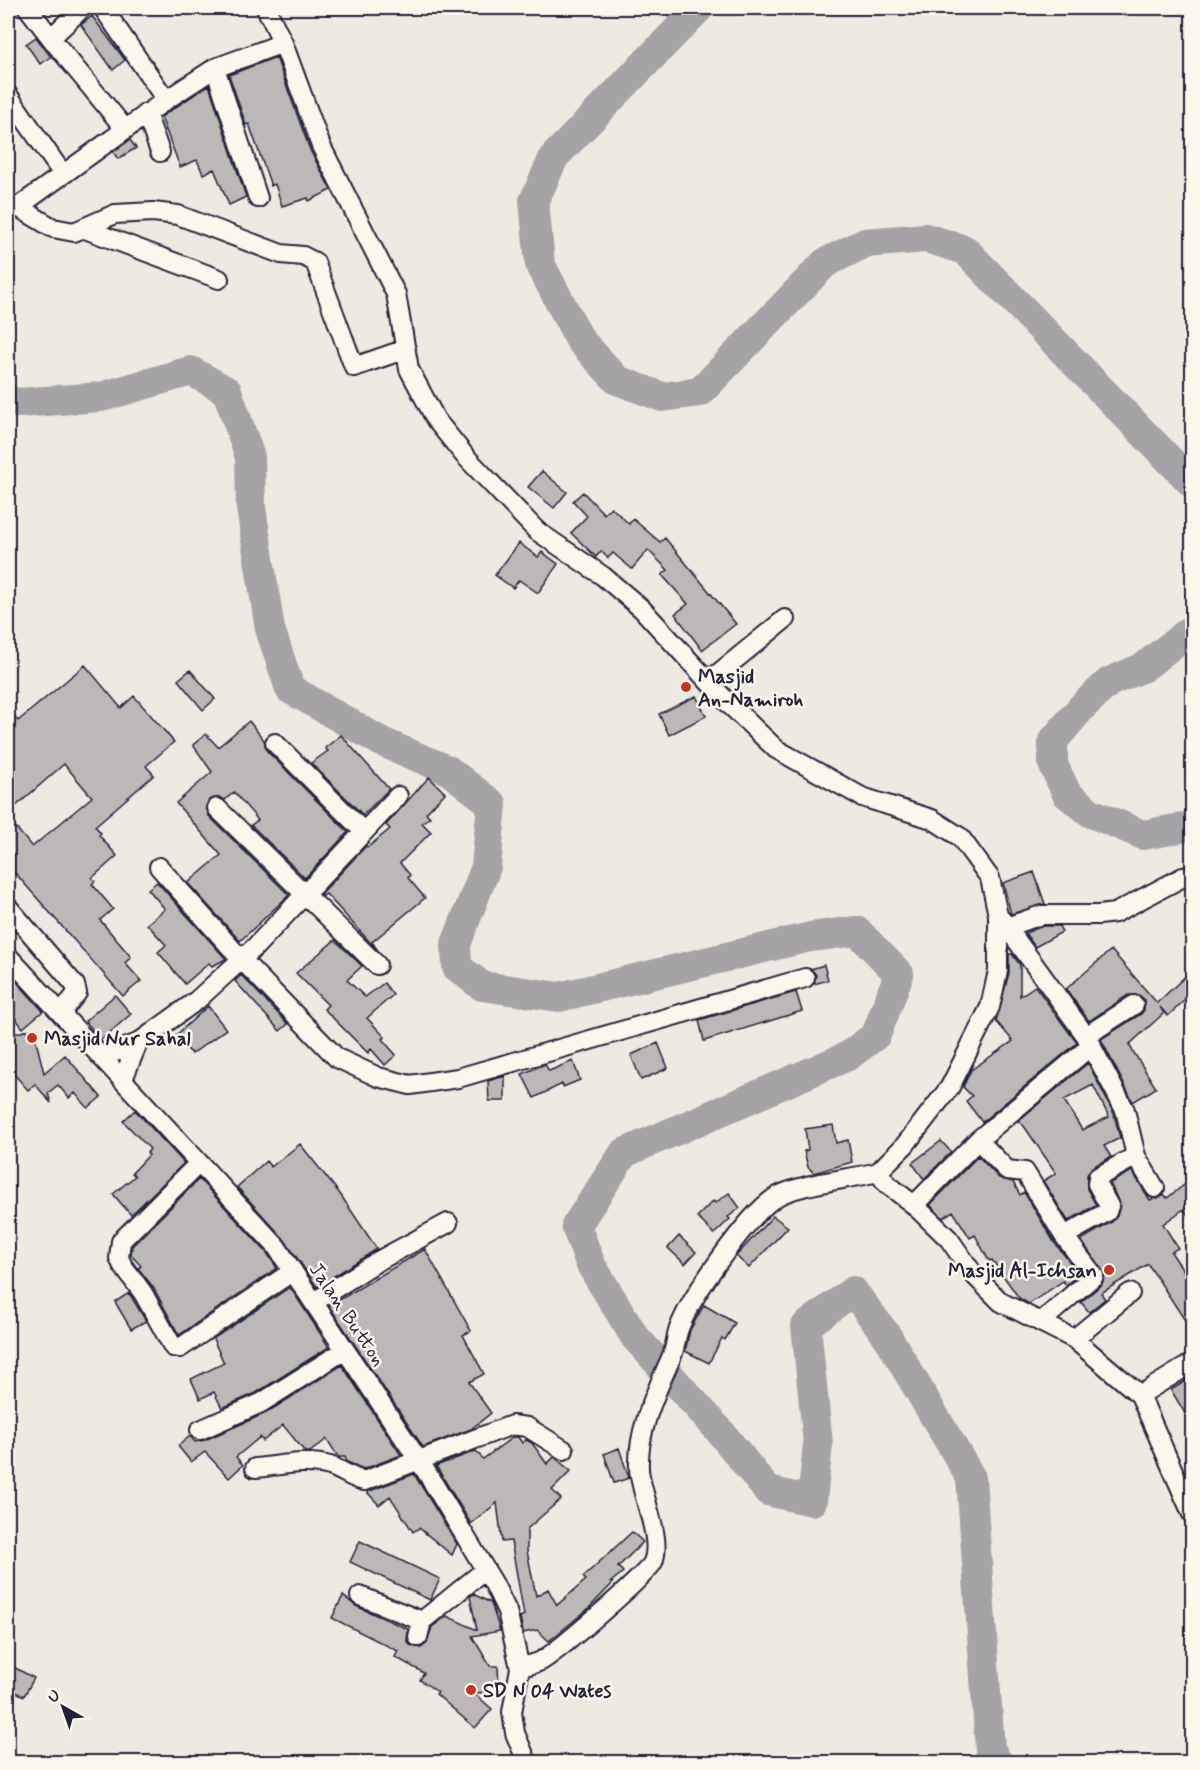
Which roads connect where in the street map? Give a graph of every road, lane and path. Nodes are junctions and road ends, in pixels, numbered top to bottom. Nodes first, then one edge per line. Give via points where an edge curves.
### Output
1 (28, 8) edge
2 (82, 8) edge
3 (103, 8) edge
4 (266, 8) edge
5 (54, 42) junction
6 (283, 43) junction
7 (215, 68) junction
8 (8, 95) edge
9 (166, 100) junction
10 (146, 113) junction
11 (125, 129) junction
12 (160, 152) dead end
13 (62, 173) junction
14 (258, 198) dead end
15 (13, 206) edge
16 (85, 229) junction
17 (219, 279) dead end
18 (406, 350) junction
19 (785, 618) dead end
20 (709, 681) junction
21 (275, 743) dead end
22 (398, 796) dead end
23 (217, 808) dead end
24 (364, 832) junction
25 (159, 867) dead end
26 (1192, 876) edge
27 (304, 895) junction
28 (8, 907) edge
29 (1003, 921) junction
30 (8, 956) edge
31 (241, 959) junction
32 (377, 965) dead end
33 (805, 978) dead end
34 (1134, 1005) dead end
35 (61, 1013) junction
36 (1089, 1041) junction
37 (138, 1043) junction
38 (102, 1057) junction
39 (123, 1079) junction
40 (978, 1140) junction
41 (1136, 1156) junction
42 (199, 1163) junction
43 (878, 1172) junction
44 (1155, 1188) dead end
45 (914, 1205) junction
46 (448, 1223) dead end
47 (1064, 1236) junction
48 (293, 1271) junction
49 (1130, 1293) dead end
50 (314, 1302) junction
51 (1042, 1321) junction
52 (1074, 1339) junction
53 (345, 1350) junction
54 (1192, 1363) edge
55 (1140, 1395) junction
56 (200, 1430) dead end
57 (564, 1450) dead end
58 (418, 1459) junction
59 (255, 1468) dead end
60 (1192, 1514) edge
61 (485, 1570) junction
62 (360, 1596) dead end
63 (520, 1668) junction
64 (527, 1762) edge

1 - 5 street
2 - 5 street via 55,34
3 - 9 street
4 - 6 street
5 - 11 street
6 - 7 street
6 - 18 street via 321,146 396,294
7 - 9 street
7 - 14 street
8 - 13 street
9 - 10 street
10 - 11 street
10 - 12 street
11 - 13 street
13 - 15 street
15 - 16 street via 53,228 74,232
16 - 17 street
16 - 18 street via 115,214 178,215 281,254 303,256 315,262 354,367
18 - 20 street via 409,369 420,393 465,456 537,531 603,576 642,609
19 - 20 street
20 - 29 street via 776,749 862,797 932,819 960,837 990,878
21 - 24 street
22 - 24 street
23 - 27 street
24 - 27 street
25 - 31 street
26 - 29 street via 1115,913 1041,915
27 - 31 street
27 - 32 street
28 - 35 street via 75,985 76,993
29 - 36 street
29 - 43 street via 990,1007 950,1087 905,1145
30 - 35 street, Jalan Button
31 - 33 street via 337,1058 378,1077 410,1085 458,1078
31 - 37 street via 196,1002
34 - 36 street
35 - 38 street, Jalan Button
36 - 40 street
36 - 41 street via 1125,1110
37 - 38 street
37 - 39 street
38 - 39 street, Jalan Button
39 - 42 street, Jalan Button
40 - 45 street
40 - 47 street via 1007,1170 1025,1172
41 - 44 street
41 - 47 street via 1098,1177 1097,1184 1109,1206 1107,1212
42 - 48 street, Jalan Button via 276,1246
42 - 48 street via 121,1241 119,1258 172,1347 180,1348
43 - 45 street
43 - 63 street via 775,1197 737,1236 680,1326 674,1351 651,1399 639,1469 657,1549 654,1562 648,1572 568,1641 541,1661
45 - 51 street via 949,1239 974,1275 1001,1302
46 - 50 street
47 - 51 street via 1094,1276
48 - 50 street, Jalan Button
49 - 52 street
50 - 53 street, Jalan Button
51 - 52 street
52 - 55 street
53 - 56 street via 261,1403
53 - 58 street, Jalan Button
54 - 55 street
55 - 60 street
57 - 58 street via 527,1427 512,1425
58 - 59 street via 364,1481 331,1467 307,1463
58 - 61 street, Jalan Button
61 - 62 street via 420,1629
61 - 63 street, Jalan Button via 502,1598
63 - 64 street, Jalan Button via 512,1712 515,1733

